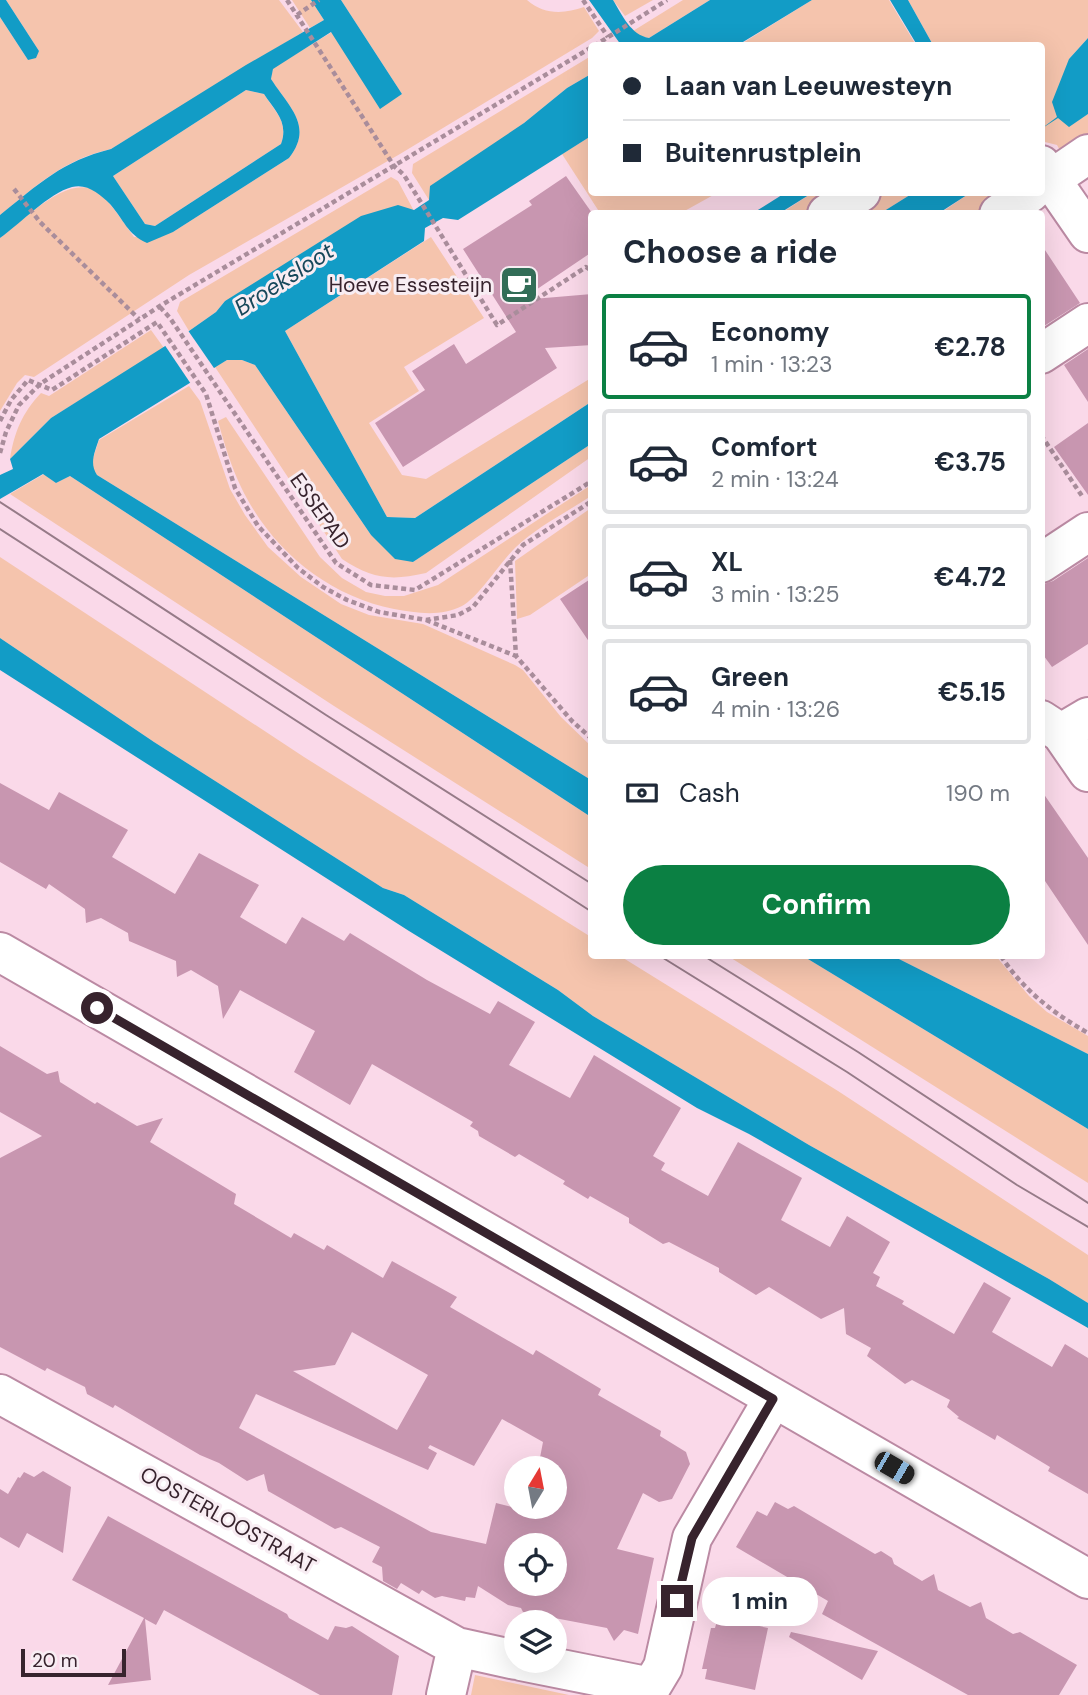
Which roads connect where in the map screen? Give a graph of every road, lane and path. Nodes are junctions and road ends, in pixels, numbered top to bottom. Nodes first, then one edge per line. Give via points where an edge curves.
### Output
1 (287, 0) edge
2 (319, 0) edge
3 (583, 0) edge
4 (667, 0) edge
5 (297, 15) junction
6 (609, 36) junction
7 (599, 42) edge
8 (588, 49) edge
9 (1088, 154) edge
10 (394, 166) junction
11 (1045, 179) edge
12 (1045, 185) edge
13 (14, 189) dead end
14 (854, 196) edge
15 (1022, 196) edge
16 (833, 210) edge
17 (1004, 210) edge
18 (1088, 233) edge
19 (588, 268) edge
20 (159, 306) junction
21 (139, 319) junction
22 (1088, 323) edge
23 (1045, 351) edge
24 (40, 384) junction
25 (0, 421) edge
26 (1045, 441) edge
27 (0, 453) edge
28 (588, 483) edge
29 (588, 503) edge
30 (1088, 505) edge
31 (1088, 532) edge
32 (510, 560) junction
33 (1045, 560) edge
34 (426, 620) junction
35 (516, 656) junction
36 (1063, 723) edge
37 (588, 735) edge
38 (1088, 772) edge
39 (0, 952) edge
40 (1003, 959) edge
41 (1088, 1032) edge
42 (0, 1394) edge
43 (773, 1399) junction
44 (1088, 1579) edge
45 (457, 1647) junction
46 (504, 1657) edge
47 (567, 1671) edge
48 (650, 1691) edge
49 (446, 1695) edge

1 - 5 path
2 - 5 path
3 - 6 path
4 - 6 path
5 - 10 path
6 - 7 path
8 - 10 path
9 - 11 street
10 - 19 path via 421,200 497,324
10 - 20 path
12 - 18 street
13 - 21 path via 39,221
14 - 16 street
15 - 17 street
20 - 21 path
20 - 28 path, ESSEPAD via 336,563 371,585 415,590
21 - 24 path
22 - 23 street
24 - 25 path via 28,380
24 - 27 path via 19,405
24 - 34 path via 51,390 157,322 206,394 235,488 275,546 314,580 347,600 379,612
26 - 30 path
29 - 32 path via 523,545
31 - 33 street
32 - 34 path via 473,607 458,615
32 - 35 path
34 - 35 path
35 - 37 path
36 - 38 street
39 - 43 street
40 - 41 path via 1048,1008
42 - 45 street, OOSTERLOOSTRAAT
43 - 44 street
43 - 48 street via 692,1538 663,1667
45 - 46 street, OOSTERLOOSTRAAT
45 - 49 street
47 - 48 street, OOSTERLOOSTRAAT

